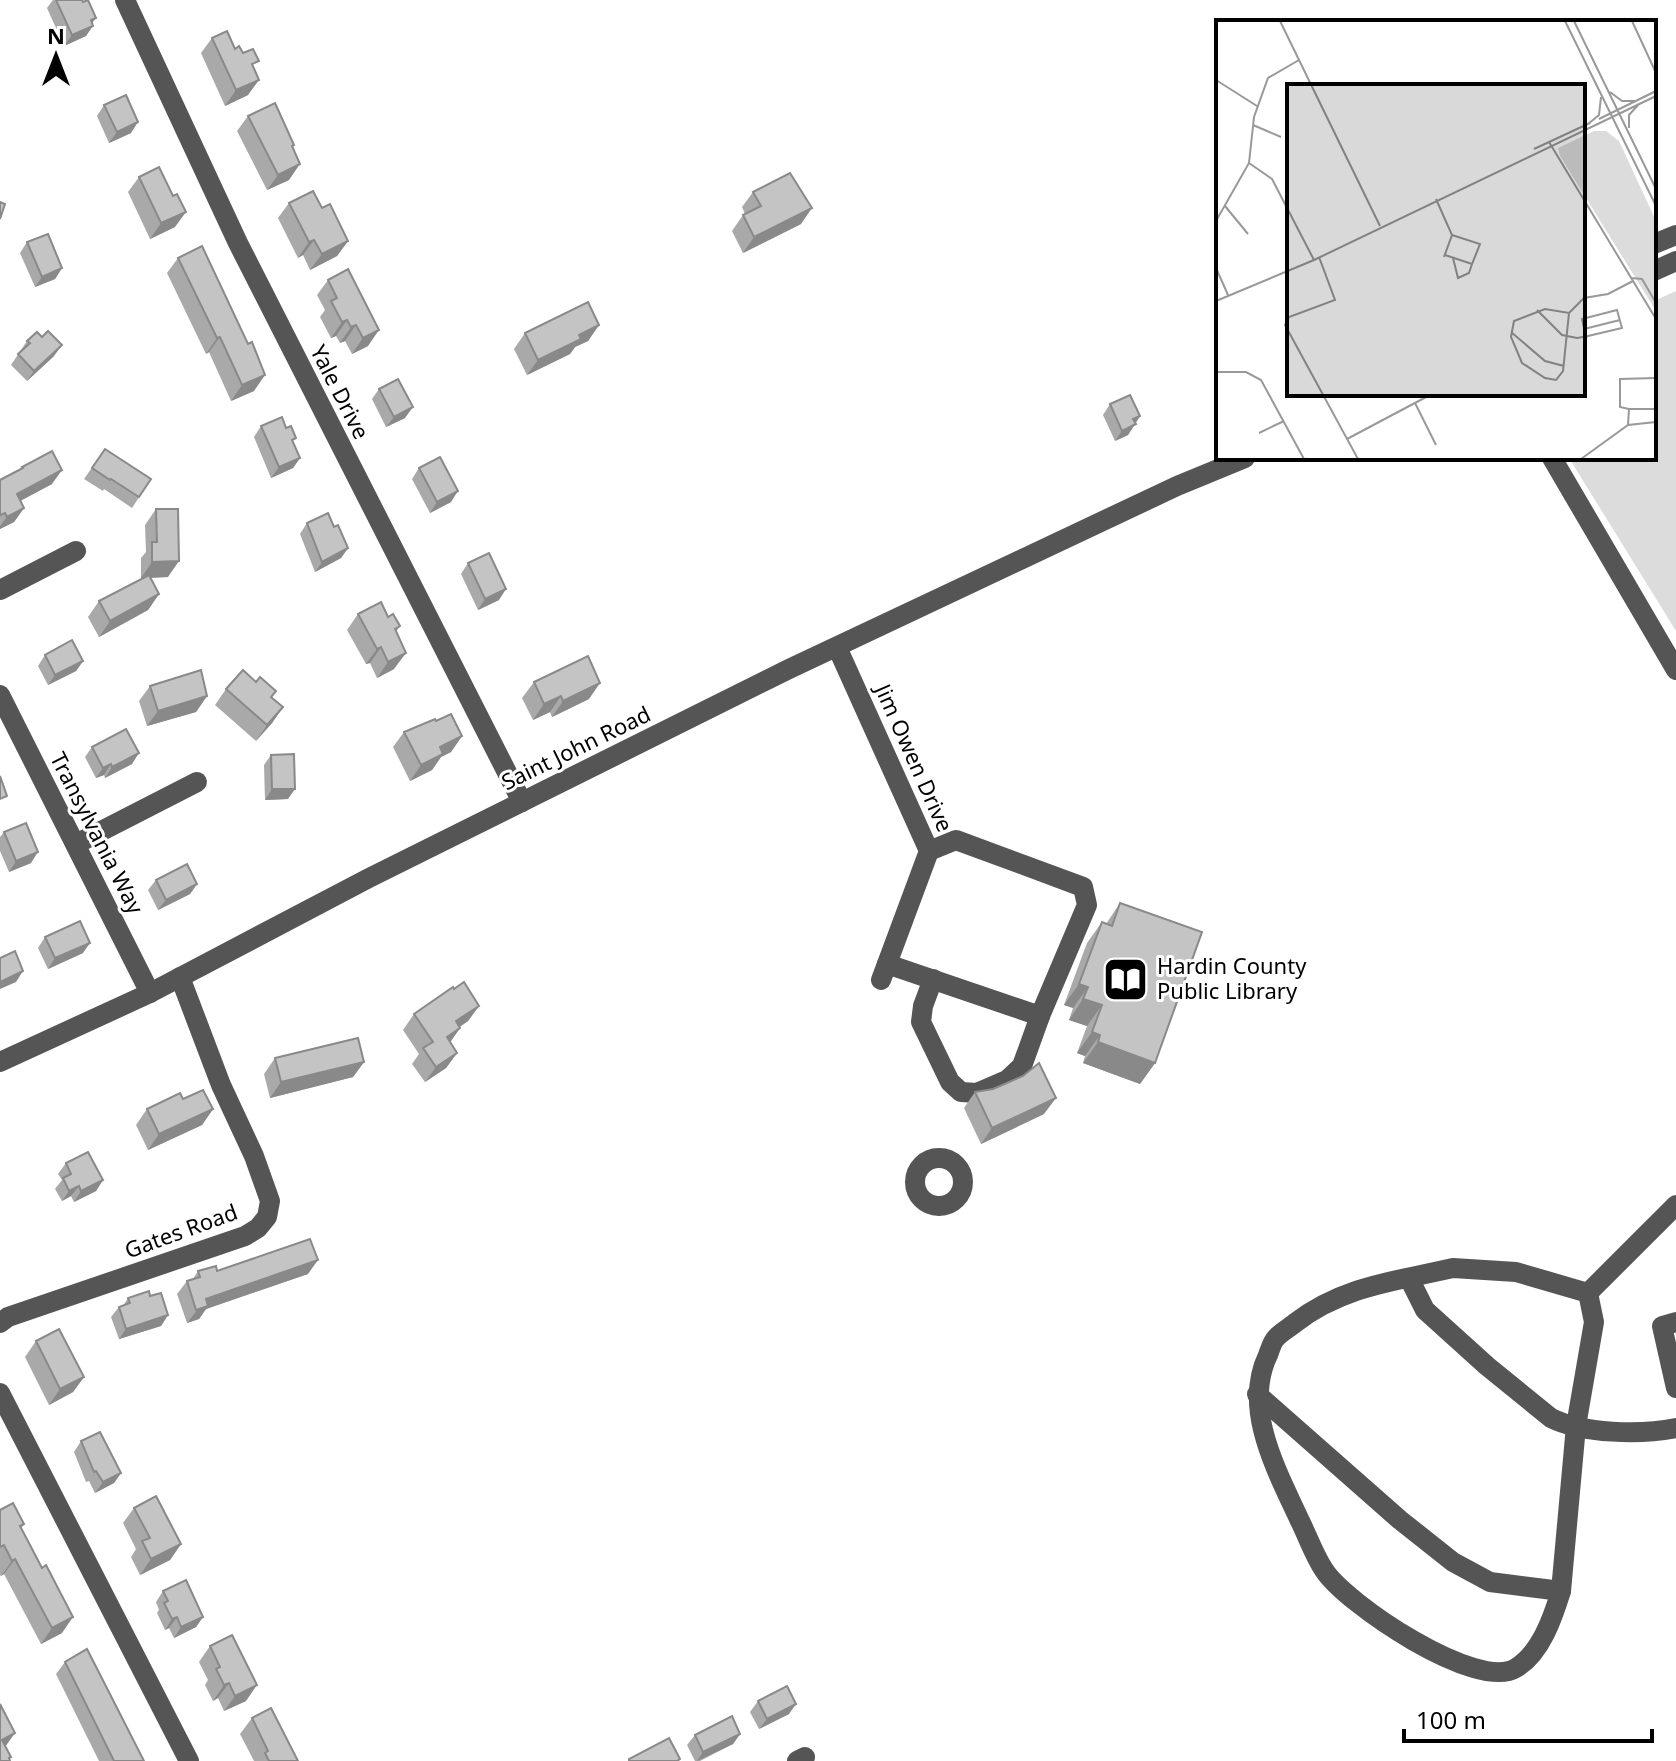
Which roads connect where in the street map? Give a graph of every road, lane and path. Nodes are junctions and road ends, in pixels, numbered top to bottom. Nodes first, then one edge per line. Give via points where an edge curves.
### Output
1 (125, 0) edge
2 (1676, 235) edge
3 (1656, 243) edge
4 (1676, 261) edge
5 (1656, 270) edge
6 (1223, 460) edge
7 (1240, 460) edge
8 (1553, 460) edge
9 (1177, 486) junction
10 (76, 551) dead end
11 (0, 590) edge
12 (837, 647) junction
13 (1676, 670) edge
14 (0, 695) edge
15 (197, 782) dead end
16 (522, 802) junction
17 (76, 844) junction
18 (929, 851) junction
19 (180, 977) junction
20 (933, 979) junction
21 (150, 993) junction
22 (1040, 1016) junction
23 (0, 1062) edge
24 (1676, 1205) edge
25 (1409, 1278) junction
26 (1588, 1293) junction
27 (1676, 1322) edge
28 (0, 1323) edge
29 (1676, 1385) edge
30 (0, 1393) edge
31 (1257, 1394) junction
32 (1576, 1426) junction
33 (1676, 1428) edge
34 (1561, 1591) junction
35 (189, 1761) edge

1 - 16 street, Yale Drive via 238,243
2 - 3 street
4 - 5 street
6 - 9 street, Saint John Road
7 - 9 street, Saint John Road
8 - 13 street
9 - 12 street, Saint John Road
10 - 11 street
12 - 16 street, Saint John Road
12 - 18 street, Jim Owen Drive
14 - 17 street, Transylvania Way
15 - 17 street
16 - 19 street, Saint John Road
17 - 21 street, Transylvania Way
18 - 20 street, Jim Owen Drive via 884,972
18 - 22 street via 956,840 1083,887 1087,905
19 - 21 street, Saint John Road
19 - 28 street, Gates Road via 254,1156 270,1201 267,1217 245,1236
20 - 22 street
20 - 22 street via 921,1022 950,1082 961,1092 977,1093 1007,1080 1022,1066
21 - 23 street, Saint John Road
24 - 26 street
25 - 26 street via 1453,1268 1516,1272
25 - 31 street via 1352,1290 1309,1312 1275,1339 1260,1371
25 - 32 street via 1425,1310 1487,1366 1551,1418
26 - 32 street via 1594,1322
27 - 29 street via 1662,1326
30 - 35 street
31 - 34 street via 1453,1562 1490,1582
31 - 34 street via 1262,1429 1325,1572 1364,1609 1407,1638 1452,1661 1505,1672 1528,1658 1554,1616
32 - 33 street via 1631,1432
32 - 34 street

